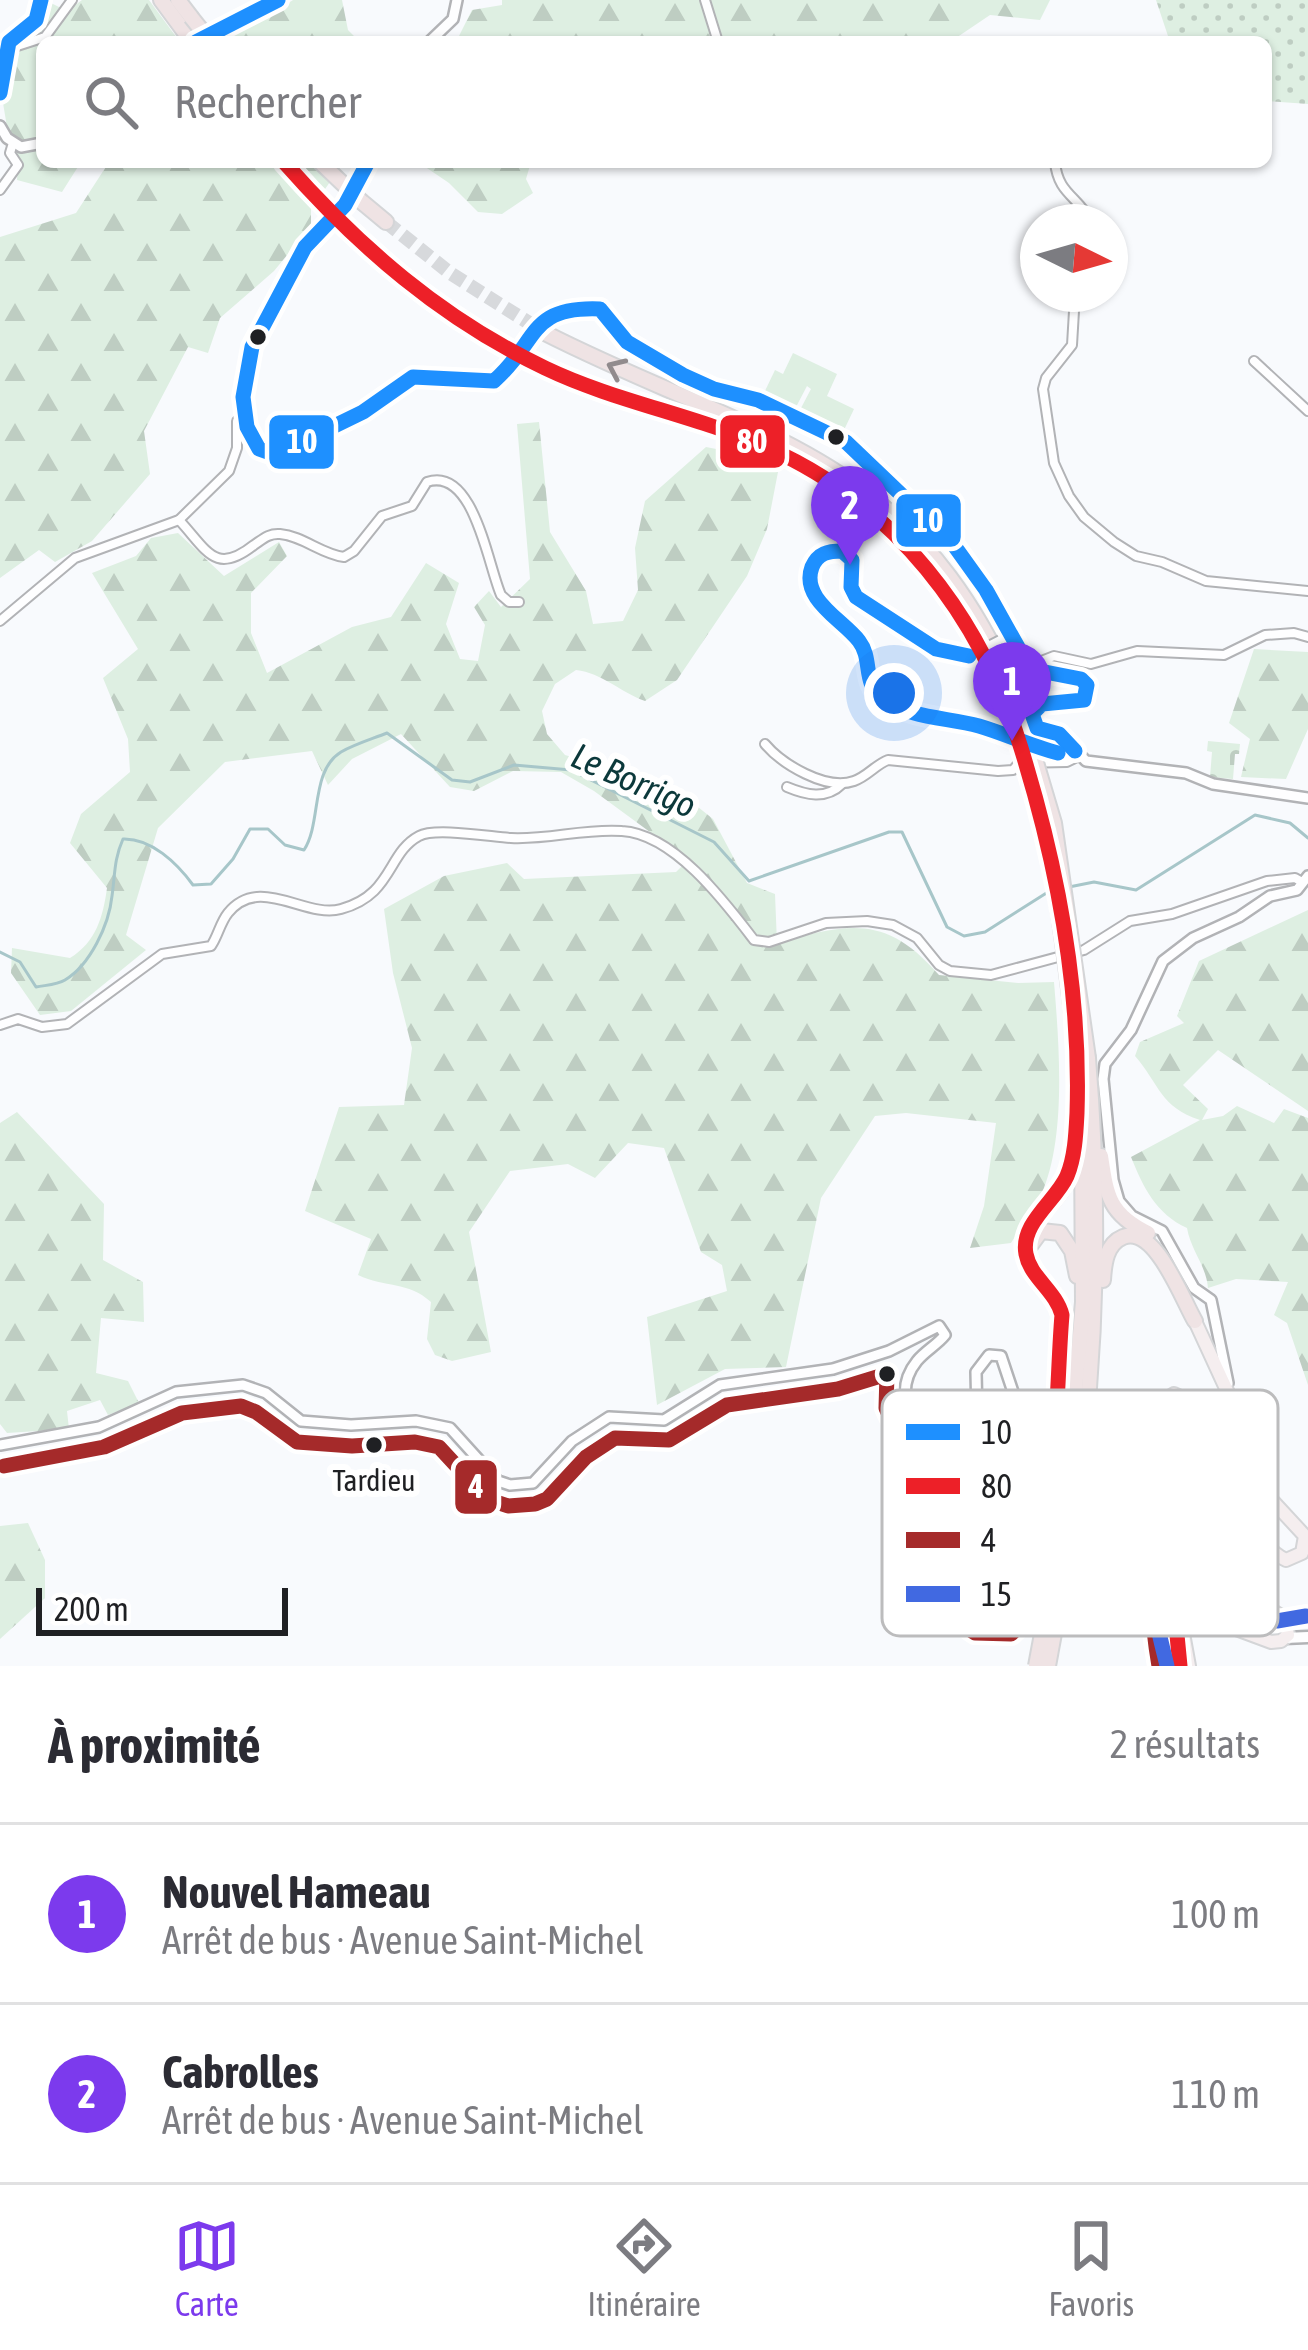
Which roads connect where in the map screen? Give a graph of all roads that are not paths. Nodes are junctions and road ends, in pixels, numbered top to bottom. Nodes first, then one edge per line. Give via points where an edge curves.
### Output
1 (41, 0) edge
2 (72, 0) edge
3 (161, 0) edge
4 (178, 0) edge
5 (278, 0) edge
6 (457, 0) edge
7 (706, 0) edge
8 (186, 22) junction
9 (46, 36) edge
10 (192, 36) edge
11 (204, 36) edge
12 (205, 36) edge
13 (435, 36) edge
14 (716, 36) edge
15 (36, 40) edge
16 (8, 49) junction
17 (0, 93) edge
18 (0, 126) edge
19 (13, 143) junction
20 (36, 144) edge
21 (290, 168) edge
22 (326, 168) edge
23 (365, 168) edge
24 (1057, 168) edge
25 (0, 190) edge
26 (1078, 204) edge
27 (386, 222) tunnel mouth
28 (364, 246) tunnel mouth
29 (1074, 312) edge
30 (544, 333) tunnel mouth
31 (521, 356) tunnel mouth
32 (1254, 361) dead end
33 (1308, 411) edge
34 (244, 416) junction
35 (178, 520) junction
36 (1308, 591) edge
37 (519, 602) dead end
38 (0, 621) edge
39 (1007, 636) junction
40 (1308, 637) edge
41 (1031, 665) junction
42 (1010, 695) junction
43 (765, 744) dead end
44 (1077, 753) junction
45 (842, 784) junction
46 (787, 787) dead end
47 (1308, 798) edge
48 (1305, 879) edge
49 (0, 1025) edge
50 (1084, 1083) junction
51 (1029, 1263) junction
52 (1213, 1305) junction
53 (1218, 1321) junction
54 (1198, 1328) junction
55 (1082, 1329) junction
56 (908, 1390) edge
57 (976, 1390) edge
58 (1012, 1390) edge
59 (1056, 1390) edge
60 (1078, 1390) edge
61 (1089, 1390) joint
62 (1227, 1390) edge
63 (1228, 1390) edge
64 (0, 1445) edge
65 (1278, 1507) edge
66 (1278, 1557) edge
67 (1278, 1622) edge
68 (1288, 1622) junction
69 (1308, 1634) edge
70 (1043, 1636) edge
71 (1052, 1636) edge
72 (1180, 1636) edge
73 (1273, 1636) edge
74 (1286, 1638) junction
75 (1036, 1666) edge
76 (1048, 1666) edge
77 (1185, 1666) edge

1 - 16 street via 36,20
2 - 9 street
3 - 8 highway
4 - 8 highway
5 - 12 street
6 - 13 street via 453,19
7 - 14 street
8 - 10 highway
8 - 11 highway, bridge
15 - 16 street
16 - 17 street
18 - 19 street
19 - 20 street
19 - 25 street via 18,165
21 - 28 highway, bridge
22 - 27 highway, bridge
23 - 34 street via 261,323
24 - 26 street
29 - 36 street via 1072,345 1046,378 1044,411 1054,463 1084,517 1136,556 1197,579
42 -> 30 highway via 989,636 958,586 877,498 784,440
31 - 42 highway via 769,448 855,496 952,596
32 - 33 street
34 - 35 street via 229,471
34 - 39 street via 260,448 281,452 363,412 413,376 494,381 545,318 600,309 627,342 683,375 846,442 953,544
35 - 37 street via 225,562 270,535 344,557 375,522 412,506 427,482 440,479 471,507 502,595
35 - 38 street via 75,558
39 - 41 street
39 - 44 street, bridge via 969,656 936,649 856,597 842,550 822,554 810,575 813,591 861,643 866,681 881,698 919,716
40 - 41 street via 1265,634 1224,655 1137,651 1091,664 1054,656
41 - 44 street via 1087,685 1084,700 1042,704 1032,714 1036,728 1059,734
42 - 50 highway, bridge via 1037,756 1060,853
43 - 45 street via 789,766
44 - 45 street via 1013,770 888,760
44 - 47 street via 1109,766
45 - 46 street via 814,795
48 - 49 street via 1267,881 1130,921 1084,950 991,975 950,971 917,938 880,923 826,923 754,940 699,874 624,830 550,838 429,833 409,844 367,899 325,911 263,896 229,911 211,946 161,954 73,1022
48 - 52 street via 1298,890 1270,896 1162,961 1131,1030 1105,1064 1119,1201 1162,1231
50 - 51 highway via 1070,1169 1028,1234
50 - 54 highway via 1110,1200 1160,1242
50 - 55 highway
50 - 61 highway via 1095,1253
51 - 55 highway via 1038,1234 1065,1238
51 - 59 highway via 1057,1295
52 - 53 street
52 - 54 street
53 - 54 street
53 - 63 street
54 - 61 highway via 1153,1245 1120,1239 1105,1262
54 - 62 main road
55 - 60 highway
56 - 64 street via 914,1365 945,1335 939,1325 848,1365 720,1385 664,1420 608,1417 524,1485 498,1480 450,1429 416,1421 301,1421 243,1385 176,1392 99,1427
57 - 58 street via 976,1372 989,1355 1001,1356
65 - 66 main road via 1305,1536 1296,1558
67 - 68 main road
68 - 69 main road
68 - 74 main road
69 - 74 main road
70 - 75 highway, bridge
71 - 76 highway, bridge
72 - 77 main road
73 - 74 main road

